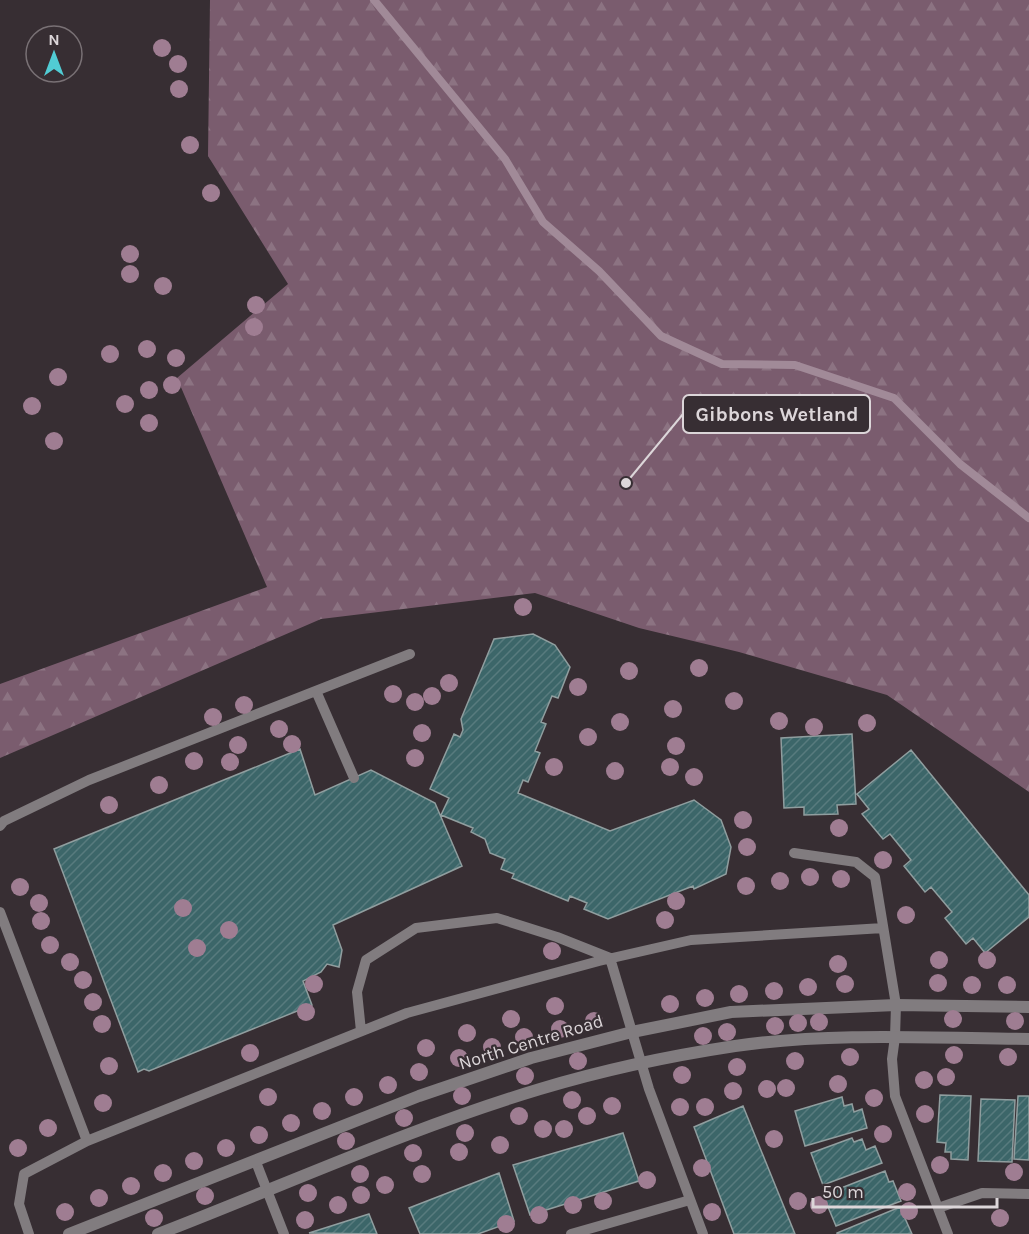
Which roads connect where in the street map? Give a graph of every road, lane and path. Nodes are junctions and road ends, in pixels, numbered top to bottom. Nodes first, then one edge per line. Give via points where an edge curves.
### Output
1 (410, 654) dead end
2 (316, 691) junction
3 (354, 778) dead end
4 (0, 826) edge
5 (794, 853) dead end
6 (0, 912) edge
7 (883, 928) junction
8 (610, 958) junction
9 (896, 1005) junction
10 (1029, 1007) edge
11 (361, 1031) junction
12 (632, 1032) junction
13 (895, 1037) junction
14 (1029, 1039) edge
15 (641, 1063) junction
16 (87, 1141) junction
17 (256, 1162) junction
18 (269, 1191) junction
19 (1029, 1194) edge
20 (690, 1200) junction
21 (938, 1208) junction
22 (29, 1234) edge
23 (69, 1234) edge
24 (158, 1234) edge
25 (284, 1234) edge
26 (571, 1234) edge
27 (703, 1234) edge
28 (948, 1234) edge

1 - 2 lane
2 - 3 lane
2 - 4 lane via 89,780
5 - 7 lane via 856,862 875,877
6 - 16 lane
7 - 8 lane via 691,940
7 - 9 lane
8 - 11 lane via 407,1013
8 - 11 lane via 497,918 416,928 366,960 357,992
8 - 12 lane
9 - 10 street, North Centre Road
9 - 12 street, North Centre Road via 731,1012
9 - 13 lane
11 - 16 lane
12 - 15 lane
12 - 17 street, North Centre Road via 531,1058 430,1092
13 - 14 street
13 - 15 street via 736,1046
13 - 21 lane via 895,1096
15 - 18 street via 540,1089 430,1126
15 - 20 lane
16 - 22 lane via 24,1174 19,1204
17 - 18 lane
17 - 23 street, North Centre Road
18 - 24 street
18 - 25 lane
19 - 21 lane via 981,1193
20 - 26 lane
20 - 27 lane
21 - 28 lane

